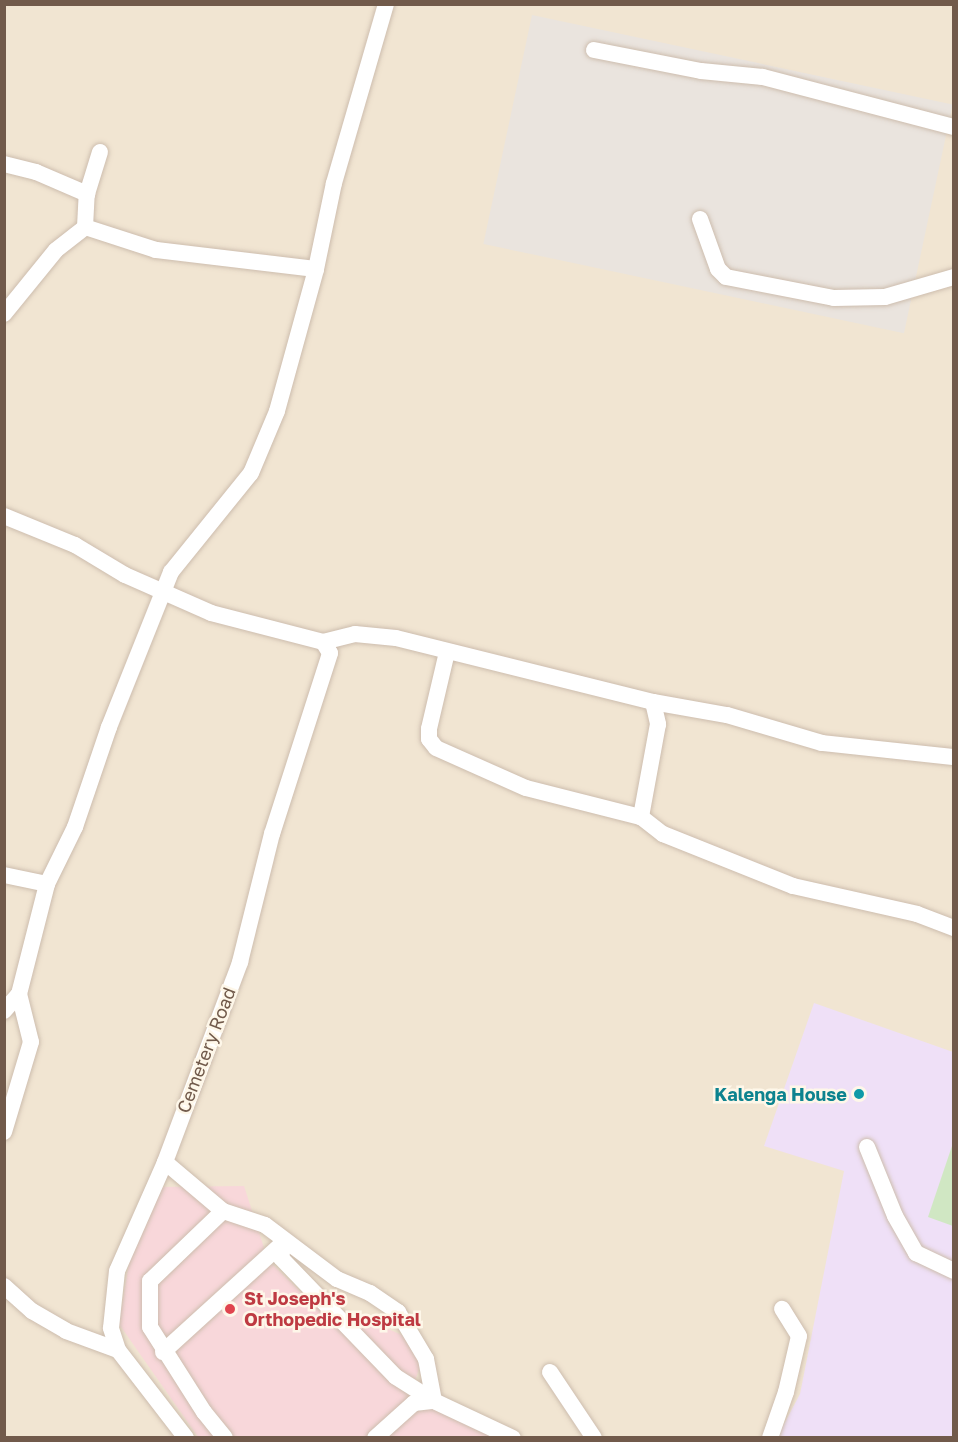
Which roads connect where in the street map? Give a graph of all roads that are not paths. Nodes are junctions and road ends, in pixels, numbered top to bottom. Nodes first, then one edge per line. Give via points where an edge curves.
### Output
1 (386, 4) edge
2 (594, 50) dead end
3 (954, 128) edge
4 (100, 152) dead end
5 (4, 164) edge
6 (87, 194) junction
7 (700, 219) dead end
8 (85, 227) junction
9 (316, 269) junction
10 (954, 277) edge
11 (4, 314) edge
12 (4, 516) edge
13 (163, 590) junction
14 (323, 642) junction
15 (447, 652) junction
16 (653, 702) junction
17 (954, 757) edge
18 (641, 817) junction
19 (4, 875) edge
20 (47, 884) junction
21 (954, 928) edge
22 (19, 994) junction
23 (4, 1011) edge
24 (4, 1132) edge
25 (867, 1148) dead end
26 (165, 1162) junction
27 (223, 1211) junction
28 (284, 1242) junction
29 (954, 1270) edge
30 (4, 1286) edge
31 (782, 1309) dead end
32 (118, 1350) junction
33 (163, 1352) junction
34 (550, 1372) dead end
35 (434, 1401) junction
36 (186, 1437) edge
37 (225, 1437) edge
38 (375, 1437) edge
39 (513, 1437) edge
40 (594, 1437) edge
41 (770, 1437) edge

1 - 9 street via 334,183
2 - 3 street via 701,71 763,77
4 - 6 street
5 - 6 street via 36,172
6 - 8 street
7 - 10 street via 718,269 726,277 834,298 885,297
8 - 9 street via 156,250
8 - 11 street via 56,250
9 - 13 street via 277,411 251,473 189,547
12 - 13 street via 75,545 125,575
13 - 14 street via 211,613
13 - 20 street via 75,827
14 - 15 street via 355,634 396,638
14 - 26 street, Cemetery Road via 330,653 272,834 240,962
15 - 16 street
15 - 18 street via 429,729 429,739 436,748 526,788
16 - 17 street via 727,715 822,743
16 - 18 street via 658,724
18 - 21 street via 663,834 793,886 917,914
19 - 20 street
20 - 22 street
22 - 23 street
22 - 24 street via 31,1042
25 - 29 street via 895,1216 916,1253
26 - 27 street
26 - 32 street, Cemetery Road via 117,1271 111,1328
27 - 28 street via 265,1225
27 - 33 street via 150,1281 150,1327
28 - 33 street
28 - 35 street via 281,1258 372,1356
28 - 35 street via 337,1279 370,1293 398,1312 426,1359
30 - 32 street via 33,1311 66,1331
31 - 41 street via 799,1336
32 - 36 street, Cemetery Road
33 - 37 street
34 - 40 street
35 - 38 street via 414,1403
35 - 39 street

